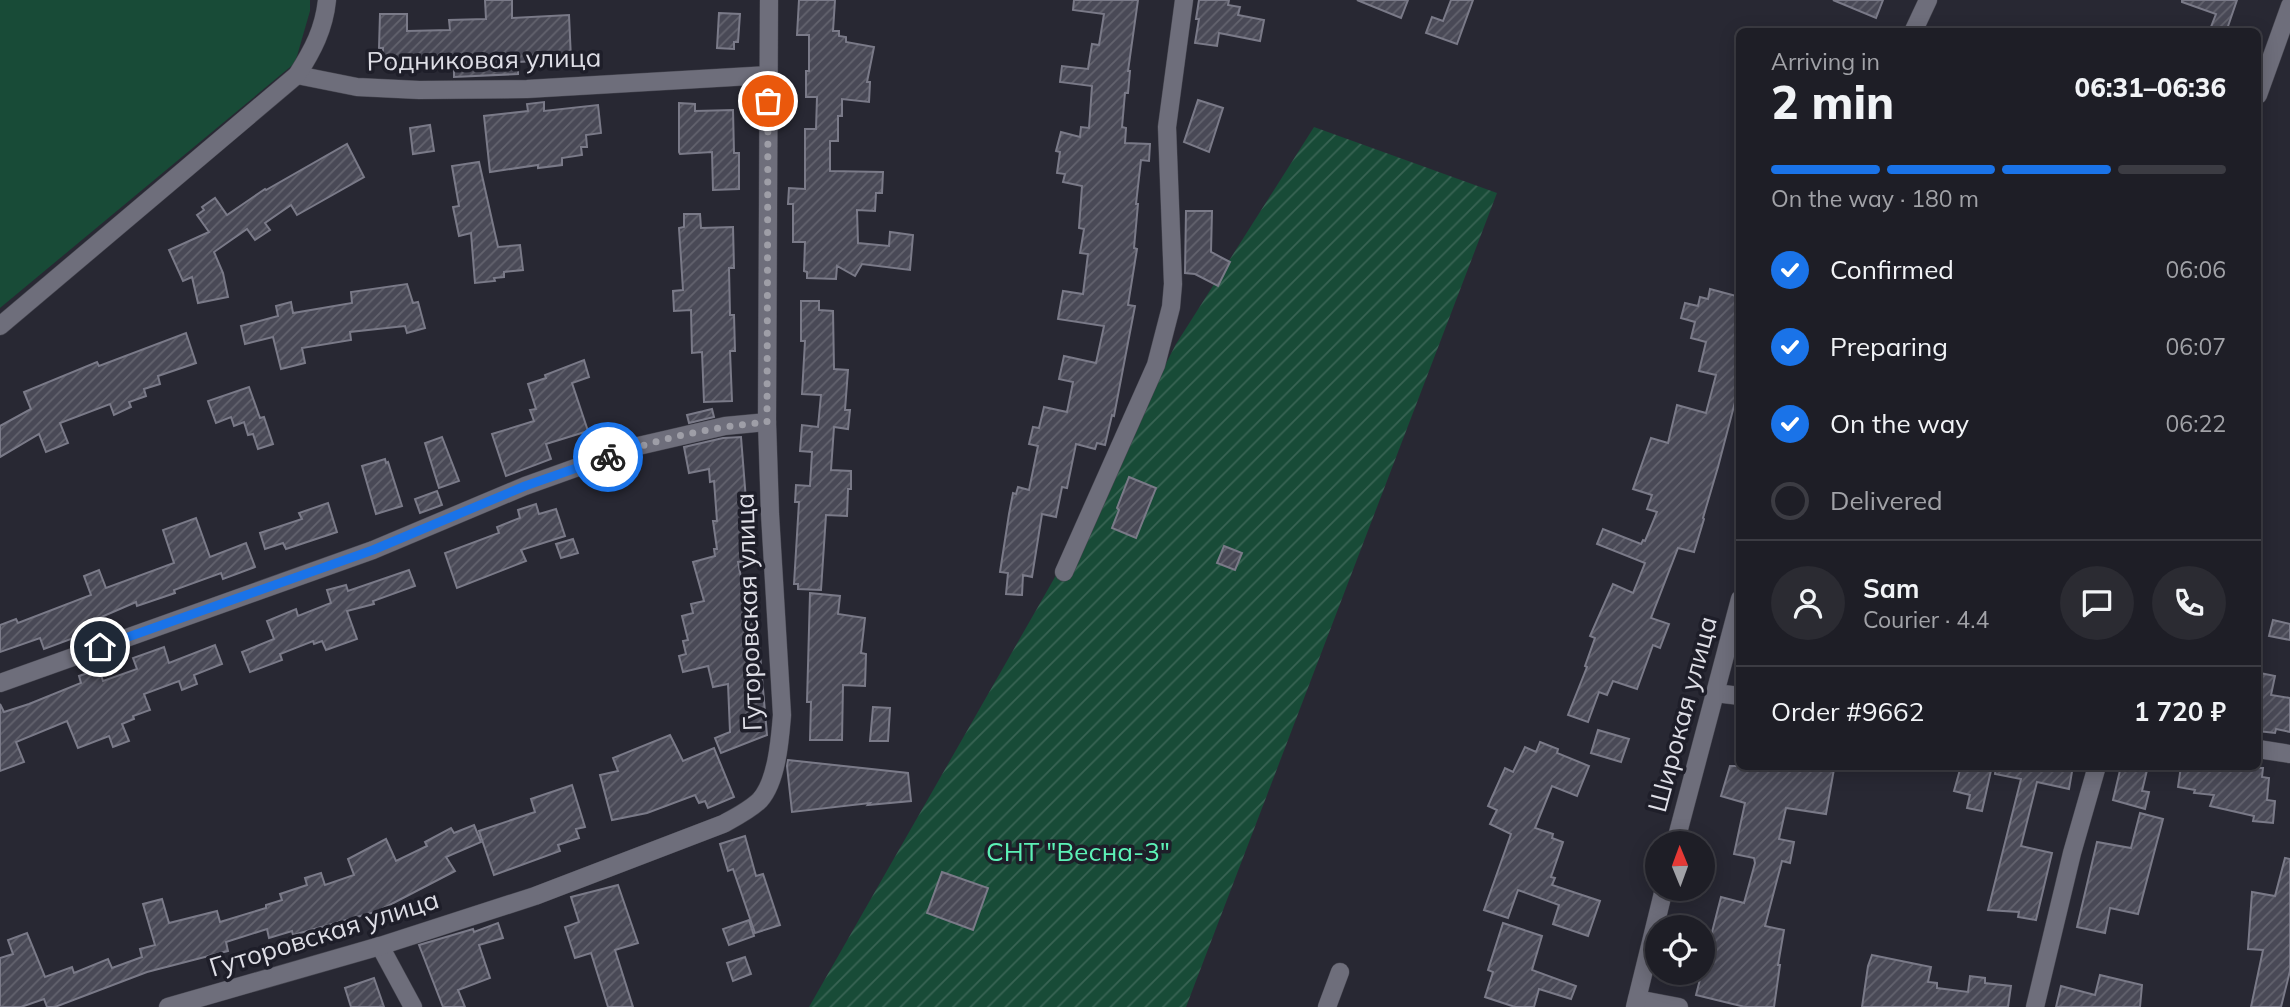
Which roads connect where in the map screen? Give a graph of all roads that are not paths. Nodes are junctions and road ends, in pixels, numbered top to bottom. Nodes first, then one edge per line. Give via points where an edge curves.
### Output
1 (327, 0) edge
2 (769, 0) edge
3 (1184, 0) edge
4 (1928, 0) edge
5 (2290, 6) edge
6 (1915, 28) edge
7 (297, 75) junction
8 (768, 75) junction
9 (2261, 87) edge
10 (0, 326) edge
11 (767, 422) junction
12 (1064, 572) dead end
13 (1736, 614) edge
14 (0, 683) edge
15 (1715, 694) junction
16 (1736, 696) edge
17 (2261, 749) edge
18 (2290, 754) edge
19 (2096, 770) edge
20 (1678, 831) edge
21 (1661, 901) edge
22 (380, 946) junction
23 (1340, 972) dead end
24 (1636, 1003) edge
25 (168, 1007) edge
26 (413, 1007) edge
27 (1326, 1007) edge
28 (1679, 1007) edge
29 (2035, 1007) edge

1 - 7 street via 325,21
2 - 8 street, Гуторовская улица
3 - 12 street via 1167,127 1171,307 1156,365
4 - 6 street
5 - 9 street
7 - 8 street, Родниковая улица via 357,87 419,90 527,89
7 - 10 street
8 - 11 street, Гуторовская улица
11 - 14 street via 725,426 634,447 525,486 373,550
11 - 22 street, Гуторовская улица via 782,715 779,747 761,798 713,828 535,896
13 - 15 street, Широкая улица
15 - 16 street
15 - 20 street, Широкая улица
17 - 18 street
19 - 29 street
21 - 24 street
22 - 25 street, Гуторовская улица
22 - 26 street
23 - 27 street
24 - 28 street

